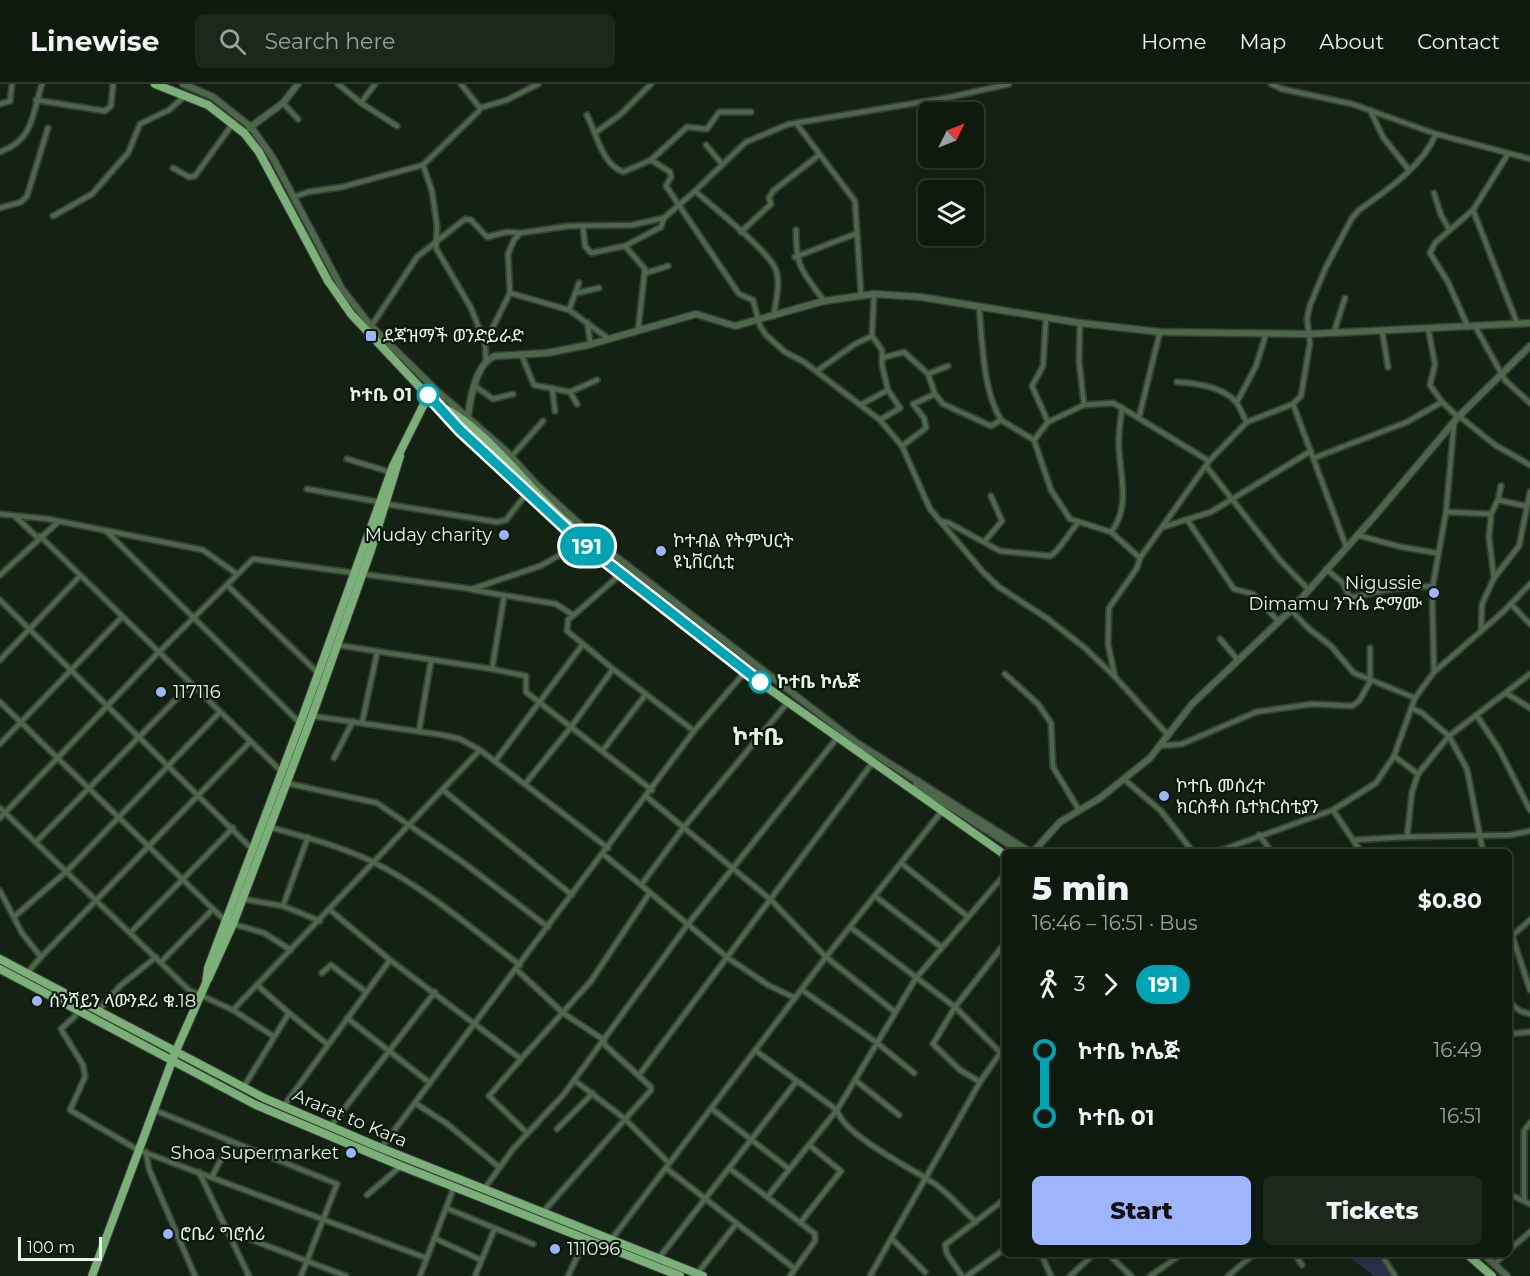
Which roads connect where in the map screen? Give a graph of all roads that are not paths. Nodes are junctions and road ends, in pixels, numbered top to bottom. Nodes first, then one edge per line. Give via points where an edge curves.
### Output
1 (12, 84) edge
2 (42, 84) edge
3 (113, 84) edge
4 (155, 84) edge
5 (183, 84) edge
6 (298, 84) edge
7 (338, 84) edge
8 (375, 84) edge
9 (461, 84) edge
10 (538, 84) edge
11 (651, 84) edge
12 (1009, 84) edge
13 (1271, 84) edge
14 (186, 95) junction
15 (36, 100) junction
16 (283, 103) junction
17 (361, 103) junction
18 (0, 104) edge
19 (480, 108) junction
20 (1370, 110) junction
21 (751, 112) dead end
22 (587, 115) dead end
23 (298, 119) dead end
24 (234, 122) junction
25 (796, 123) junction
26 (397, 126) dead end
27 (251, 127) junction
28 (48, 128) dead end
29 (244, 133) junction
30 (596, 133) junction
31 (1436, 134) junction
32 (706, 145) dead end
33 (0, 152) edge
34 (1508, 154) junction
35 (819, 155) junction
36 (1530, 159) edge
37 (651, 160) junction
38 (722, 164) junction
39 (423, 165) junction
40 (173, 168) dead end
41 (1409, 170) junction
42 (695, 191) junction
43 (1434, 193) dead end
44 (294, 197) junction
45 (680, 203) junction
46 (0, 208) edge
47 (1473, 210) junction
48 (53, 216) dead end
49 (664, 218) junction
50 (583, 226) junction
51 (1449, 229) junction
52 (796, 230) dead end
53 (741, 232) junction
54 (520, 233) junction
55 (855, 234) junction
56 (435, 242) junction
57 (625, 246) junction
58 (795, 257) junction
59 (668, 266) dead end
60 (646, 273) junction
61 (579, 283) dead end
62 (599, 288) dead end
63 (510, 293) junction
64 (577, 293) junction
65 (874, 294) junction
66 (861, 295) junction
67 (1345, 298) dead end
68 (824, 301) junction
69 (979, 307) junction
70 (569, 310) junction
71 (774, 316) junction
72 (1046, 318) junction
73 (759, 321) junction
74 (588, 322) junction
75 (1080, 323) junction
76 (1517, 323) junction
77 (1530, 323) edge
78 (1472, 327) junction
79 (1428, 328) junction
80 (369, 329) junction
81 (1382, 330) junction
82 (638, 331) junction
83 (1160, 332) junction
84 (1334, 332) junction
85 (1266, 334) junction
86 (1310, 334) junction
87 (872, 336) junction
88 (609, 339) junction
89 (590, 340) dead end
90 (485, 343) junction
91 (1530, 346) edge
92 (521, 354) junction
93 (882, 358) junction
94 (486, 362) junction
95 (948, 366) dead end
96 (1388, 367) dead end
97 (817, 371) junction
98 (928, 374) junction
99 (1502, 374) junction
100 (597, 380) dead end
101 (1176, 382) dead end
102 (475, 386) junction
103 (552, 388) junction
104 (888, 390) junction
105 (570, 392) junction
106 (513, 394) dead end
107 (934, 394) junction
108 (430, 399) junction
109 (469, 400) junction
110 (1237, 402) junction
111 (1442, 402) junction
112 (1530, 403) edge
113 (577, 404) dead end
114 (862, 404) junction
115 (913, 404) junction
116 (1293, 404) junction
117 (1084, 405) junction
118 (457, 408) junction
119 (900, 408) junction
120 (1122, 408) junction
121 (555, 411) dead end
122 (1459, 416) junction
123 (468, 417) junction
124 (1139, 417) junction
125 (880, 420) junction
126 (1001, 420) junction
127 (543, 421) dead end
128 (1048, 422) junction
129 (1246, 422) junction
130 (1034, 440) junction
131 (902, 447) junction
132 (1311, 451) junction
133 (400, 452) junction
134 (511, 457) junction
135 (1314, 458) junction
136 (347, 459) dead end
137 (1208, 463) junction
138 (1530, 465) edge
139 (390, 472) junction
140 (1502, 486) dead end
141 (307, 489) dead end
142 (1530, 492) edge
143 (526, 493) junction
144 (991, 496) dead end
145 (1234, 500) junction
146 (1498, 500) junction
147 (383, 503) junction
148 (1526, 506) junction
149 (1446, 512) junction
150 (1491, 513) junction
151 (0, 514) edge
152 (16, 517) junction
153 (940, 521) junction
154 (1188, 521) junction
155 (57, 523) junction
156 (1078, 523) junction
157 (1163, 527) junction
158 (107, 532) junction
159 (1111, 532) junction
160 (1357, 535) junction
161 (39, 537) junction
162 (985, 541) junction
163 (582, 543) junction
164 (1346, 546) junction
165 (610, 552) junction
166 (1437, 553) junction
167 (1140, 558) junction
168 (1326, 569) junction
169 (622, 572) junction
170 (237, 574) junction
171 (358, 574) junction
172 (0, 575) edge
173 (79, 577) junction
174 (1494, 578) junction
175 (1530, 584) edge
176 (227, 585) junction
177 (1432, 586) junction
178 (472, 589) junction
179 (1308, 589) junction
180 (504, 597) junction
181 (0, 600) edge
182 (1512, 604) junction
183 (1291, 610) junction
184 (573, 615) junction
185 (121, 618) junction
186 (192, 619) junction
187 (1278, 622) junction
188 (1530, 624) edge
189 (29, 630) junction
190 (1480, 631) junction
191 (1220, 639) dead end
192 (583, 644) junction
193 (337, 645) junction
194 (1370, 648) dead end
195 (158, 653) junction
196 (377, 653) junction
197 (0, 660) edge
198 (1238, 660) junction
199 (431, 661) junction
200 (492, 669) junction
201 (613, 669) junction
202 (71, 671) junction
203 (745, 672) junction
204 (1434, 672) junction
205 (318, 673) junction
206 (1005, 674) dead end
207 (1530, 674) edge
208 (1115, 677) junction
209 (1370, 682) junction
210 (191, 684) junction
211 (1506, 693) junction
212 (646, 694) junction
213 (1415, 698) junction
214 (0, 702) edge
215 (788, 702) junction
216 (541, 703) junction
217 (108, 705) junction
218 (1411, 708) junction
219 (1530, 708) edge
220 (220, 712) junction
221 (312, 716) junction
222 (1477, 716) junction
223 (21, 722) junction
224 (353, 722) junction
225 (300, 723) junction
226 (362, 723) junction
227 (571, 726) junction
228 (419, 731) junction
229 (694, 731) junction
230 (1167, 734) junction
231 (139, 736) junction
232 (1449, 736) junction
233 (837, 738) junction
234 (250, 742) junction
235 (0, 744) edge
236 (1160, 746) junction
237 (480, 750) junction
238 (603, 750) junction
239 (1394, 756) junction
240 (334, 758) dead end
241 (58, 759) junction
242 (496, 760) junction
243 (873, 762) junction
244 (169, 767) junction
245 (282, 772) junction
246 (1418, 774) junction
247 (1125, 780) junction
248 (286, 783) junction
249 (917, 783) junction
250 (525, 784) junction
251 (902, 784) junction
252 (87, 788) junction
253 (443, 790) junction
254 (652, 790) junction
255 (199, 795) junction
256 (647, 797) junction
257 (0, 808) edge
258 (1079, 810) junction
259 (1333, 810) junction
260 (1530, 810) edge
261 (942, 811) junction
262 (6, 813) junction
263 (0, 818) edge
264 (119, 818) junction
265 (409, 825) junction
266 (269, 827) junction
267 (684, 827) junction
268 (233, 828) junction
269 (1530, 831) edge
270 (1259, 835) junction
271 (1479, 836) junction
272 (308, 837) junction
273 (1407, 837) junction
274 (1353, 840) junction
275 (37, 841) junction
276 (149, 847) junction
277 (608, 848) junction
278 (252, 849) junction
279 (1016, 849) edge
280 (1026, 849) edge
281 (1034, 849) edge
282 (1191, 849) edge
283 (1224, 849) edge
284 (1270, 849) edge
285 (1359, 849) edge
286 (1482, 849) edge
287 (1002, 853) edge
288 (603, 854) junction
289 (375, 863) junction
290 (901, 863) junction
291 (732, 867) junction
292 (68, 870) junction
293 (1002, 877) edge
294 (183, 880) junction
295 (641, 885) junction
296 (0, 891) edge
297 (649, 894) junction
298 (572, 895) junction
299 (875, 896) junction
300 (243, 899) junction
301 (98, 900) junction
302 (771, 900) junction
303 (283, 906) junction
304 (213, 909) junction
305 (330, 910) junction
306 (967, 916) junction
307 (14, 918) junction
308 (1530, 920) edge
309 (320, 921) junction
310 (230, 923) junction
311 (688, 924) junction
312 (548, 927) junction
313 (850, 927) junction
314 (131, 932) junction
315 (1513, 935) joint
316 (941, 946) junction
317 (1002, 947) edge
318 (291, 950) junction
319 (41, 957) junction
320 (156, 957) junction
321 (826, 957) junction
322 (728, 958) junction
323 (0, 959) edge
324 (390, 960) junction
325 (161, 962) junction
326 (520, 965) junction
327 (0, 969) edge
328 (517, 970) junction
329 (322, 973) dead end
330 (25, 975) junction
331 (916, 978) junction
332 (257, 985) junction
333 (802, 990) junction
334 (1530, 990) edge
335 (366, 992) junction
336 (435, 992) junction
337 (201, 996) junction
338 (795, 998) junction
339 (1512, 1004) edge
340 (955, 1007) junction
341 (99, 1010) junction
342 (232, 1010) junction
343 (895, 1012) junction
344 (289, 1013) junction
345 (563, 1013) junction
346 (1530, 1014) edge
347 (75, 1016) dead end
348 (346, 1018) junction
349 (476, 1023) junction
350 (1530, 1032) edge
351 (1512, 1034) edge
352 (273, 1036) junction
353 (604, 1040) junction
354 (876, 1042) junction
355 (327, 1044) junction
356 (390, 1050) junction
357 (756, 1051) junction
358 (1000, 1051) joint
359 (174, 1057) junction
360 (521, 1059) junction
361 (914, 1072) dead end
362 (639, 1075) junction
363 (574, 1080) junction
364 (855, 1080) junction
365 (796, 1082) junction
366 (980, 1082) junction
367 (430, 1083) junction
368 (243, 1088) junction
369 (593, 1093) junction
370 (415, 1103) junction
371 (283, 1107) junction
372 (712, 1109) junction
373 (154, 1110) junction
374 (837, 1110) junction
375 (899, 1115) dead end
376 (625, 1119) junction
377 (1530, 1123) edge
378 (330, 1127) junction
379 (557, 1129) dead end
380 (526, 1133) junction
381 (751, 1139) junction
382 (230, 1141) junction
383 (809, 1145) junction
384 (381, 1148) junction
385 (142, 1151) junction
386 (401, 1166) junction
387 (668, 1166) junction
388 (499, 1167) junction
389 (729, 1168) junction
390 (789, 1169) junction
391 (199, 1172) junction
392 (212, 1177) junction
393 (924, 1179) junction
394 (454, 1187) junction
395 (485, 1188) junction
396 (367, 1195) dead end
397 (1512, 1195) edge
398 (768, 1197) junction
399 (705, 1199) junction
400 (1002, 1201) edge
401 (1524, 1201) junction
402 (1530, 1204) edge
403 (446, 1208) junction
404 (543, 1212) junction
405 (324, 1220) junction
406 (976, 1222) junction
407 (800, 1223) junction
408 (736, 1224) junction
409 (495, 1228) junction
410 (226, 1230) junction
411 (1530, 1233) edge
412 (588, 1234) junction
413 (434, 1238) junction
414 (892, 1239) junction
415 (611, 1240) junction
416 (533, 1244) dead end
417 (1512, 1248) edge
418 (1002, 1251) edge
419 (1042, 1257) edge
420 (1091, 1257) edge
421 (1111, 1257) edge
422 (1177, 1257) edge
423 (1250, 1257) edge
424 (1297, 1257) edge
425 (1383, 1257) edge
426 (1470, 1257) edge
427 (1487, 1257) edge
428 (1502, 1257) edge
429 (426, 1258) junction
430 (659, 1258) junction
431 (307, 1260) junction
432 (481, 1260) junction
433 (1495, 1264) junction
434 (1302, 1265) dead end
435 (795, 1269) junction
436 (925, 1272) dead end
437 (1158, 1272) junction
438 (700, 1275) edge
439 (92, 1276) edge
440 (195, 1276) edge
441 (249, 1276) edge
442 (301, 1276) edge
443 (346, 1276) edge
444 (420, 1276) edge
445 (475, 1276) edge
446 (569, 1276) edge
447 (680, 1276) edge
448 (790, 1276) edge
449 (870, 1276) edge
450 (962, 1276) edge
451 (968, 1276) edge
452 (1051, 1276) edge
453 (1070, 1276) edge
454 (1131, 1276) edge
455 (1150, 1276) edge
456 (1166, 1276) edge
457 (1228, 1276) edge
458 (1395, 1276) edge
459 (1492, 1276) edge
460 (1507, 1276) edge

1 - 18 street via 10,101
2 - 15 street
3 - 15 street via 111,106 105,111
4 - 14 main road
5 - 27 street via 213,97
6 - 16 street
7 - 17 street
8 - 17 street
9 - 19 street
10 - 19 street
11 - 30 street
12 - 25 street
13 - 20 street
14 - 24 main road
14 - 48 street via 169,110 140,124 128,153 92,194
15 - 33 street via 28,133 15,146
16 - 23 street
16 - 27 street
17 - 26 street
19 - 39 street
20 - 31 street
20 - 41 street via 1383,137
21 - 37 street via 722,110 707,129 687,127
22 - 30 street
24 - 29 main road
24 - 40 street via 195,176
25 - 35 street
25 - 38 street via 746,142
27 - 29 street
27 - 44 street
28 - 46 street via 27,196 21,202
29 - 80 main road via 259,152 328,281
30 - 37 street via 604,155 618,170 628,171
31 - 34 street
31 - 41 street
32 - 38 street
34 - 36 street
34 - 47 street
35 - 53 street via 773,191 771,204
35 - 55 street via 855,201
37 - 45 street via 670,172 666,186
38 - 42 street
39 - 44 street
39 - 56 street via 433,195
41 - 86 street via 1352,218 1310,305
42 - 45 street
42 - 53 street
43 - 51 street
44 - 80 street via 342,289
45 - 49 street
45 - 73 street via 739,294 753,300
47 - 51 street
47 - 76 street
49 - 50 street via 621,226
49 - 57 street via 661,227
50 - 54 street
50 - 57 street via 585,246 591,253
51 - 78 street via 1430,253
52 - 58 street
53 - 71 street via 777,271
54 - 56 street via 487,237 468,218
54 - 63 street via 508,254
55 - 58 street
55 - 66 street
56 - 80 street via 410,265
56 - 90 street via 467,299
57 - 60 street
58 - 68 street
59 - 60 street
60 - 82 street
61 - 64 street
62 - 64 street
63 - 70 street
63 - 90 street
64 - 70 street
65 - 66 street
65 - 69 street
65 - 87 street
66 - 68 street
67 - 84 street
68 - 71 street
69 - 72 street
69 - 126 street via 989,387 993,407
70 - 74 street
71 - 73 street
72 - 75 street
72 - 128 street via 1043,366 1032,386
73 - 82 street via 735,326 696,314
73 - 97 street via 763,331 785,352
74 - 88 street
74 - 89 street
75 - 83 street
75 - 117 street
76 - 77 street
76 - 78 street
78 - 79 street
78 - 99 street
79 - 81 street
79 - 111 street via 1435,364 1430,387
80 - 108 main road
80 - 118 street
81 - 84 street
81 - 96 street
82 - 88 street
83 - 85 street
83 - 124 street
84 - 86 street
85 - 86 street
85 - 110 street via 1256,366
86 - 116 street via 1301,396
87 - 93 street via 882,350
87 - 97 street
88 - 92 street via 562,351
90 - 94 street
91 - 99 street
92 - 94 street via 495,356
92 - 103 street via 534,385
93 - 98 street via 904,352
93 - 104 street
94 - 102 street
95 - 98 street
97 - 114 street
98 - 107 street
99 - 112 street
99 - 122 street
100 - 105 street
101 - 110 street via 1211,387
102 - 106 street via 493,399
102 - 109 street
103 - 105 street
103 - 121 street
104 - 114 street
104 - 119 street
105 - 113 street
107 - 115 street
107 - 126 street via 943,404 983,424 991,426
108 - 133 main road
108 - 143 main road
108 - 165 main road via 474,430 564,518
109 - 118 street
109 - 123 street
110 - 129 street
111 - 122 street
111 - 135 street via 1407,422
114 - 125 street
115 - 119 street
115 - 131 street via 924,418 926,428
116 - 129 street
116 - 132 street
117 - 120 street via 1113,403
117 - 128 street
118 - 123 street
119 - 125 street
120 - 124 street
120 - 159 street via 1119,450 1124,492
122 - 138 street via 1495,445
122 - 149 street via 1452,428
122 - 160 street
123 - 134 street
124 - 137 street
125 - 131 street
126 - 130 street
127 - 134 street
128 - 130 street
129 - 137 street
130 - 156 street via 1051,490 1065,512
131 - 153 street via 930,509
132 - 135 street
132 - 145 street
133 - 139 main road
133 - 147 main road via 398,468
134 - 165 street
135 - 164 street
136 - 139 street
137 - 145 street
137 - 157 street
139 - 147 main road
140 - 146 street
141 - 147 street
142 - 148 street
143 - 147 street via 506,520 497,522
143 - 163 main road
144 - 162 street via 1002,521
145 - 154 street
145 - 179 street via 1279,560
146 - 148 street
146 - 150 street
147 - 171 main road
148 - 174 street via 1519,546
149 - 150 street
149 - 166 street
150 - 174 street via 1489,538
151 - 152 street
152 - 155 street
152 - 161 street
153 - 162 street
153 - 208 street via 999,587 1048,619
154 - 157 street
154 - 187 street via 1234,589 1253,594
155 - 158 street
155 - 161 street
156 - 159 street
156 - 162 street via 1050,556 1000,550
157 - 167 street
158 - 170 street via 203,550
158 - 186 street
159 - 167 street
160 - 164 street
160 - 166 street
161 - 172 street
161 - 173 street
163 - 169 main road
163 - 178 street via 540,566
164 - 168 street
165 - 249 street via 824,718
166 - 177 street
167 - 208 street via 1112,601 1107,616
168 - 177 street via 1343,583 1349,596
168 - 179 street
169 - 184 street
169 - 203 main road
170 - 171 street via 253,559 260,558
170 - 176 street
171 - 178 street
171 - 193 main road
171 - 205 main road
173 - 185 street
173 - 189 street
174 - 190 street via 1482,604
175 - 182 street
176 - 186 street
176 - 205 street
177 - 204 street
178 - 180 street
179 - 183 street
180 - 184 street via 556,604
180 - 200 street
181 - 189 street
182 - 188 street
182 - 190 street
183 - 187 street
183 - 209 street via 1354,674
184 - 192 street via 567,631
185 - 195 street
185 - 202 street
186 - 195 street
186 - 225 street
187 - 198 street
189 - 197 street
189 - 202 street
190 - 204 street
191 - 198 street
192 - 201 street
192 - 216 street
193 - 196 street
193 - 221 main road
194 - 209 street
195 - 210 street
195 - 217 street
196 - 199 street
196 - 226 street
198 - 230 street
199 - 200 street
199 - 228 street
200 - 216 street via 526,676 525,690
201 - 212 street
201 - 227 street
202 - 217 street
202 - 223 street
203 - 215 main road
203 - 229 street
204 - 213 street
205 - 225 main road
206 - 258 street via 1038,704 1051,723 1053,767
207 - 211 street
208 - 230 street
209 - 213 street
209 - 236 street via 1352,706 1312,704 1256,712 1182,744
210 - 220 street
210 - 231 street
211 - 219 street
211 - 222 street
212 - 229 street
212 - 238 street
213 - 218 street
214 - 223 street
215 - 233 main road
215 - 267 street
216 - 227 street
216 - 242 street
217 - 231 street
217 - 241 street
218 - 232 street via 1422,712
218 - 239 street
220 - 234 street
220 - 244 street
221 - 224 street
221 - 248 main road
222 - 232 street
222 - 260 street via 1500,749
223 - 235 street
223 - 241 street
224 - 226 street
224 - 240 street
225 - 245 main road
226 - 228 street
227 - 238 street
227 - 250 street
228 - 237 street via 460,739
229 - 254 street
230 - 236 street
231 - 244 street
231 - 252 street
232 - 246 street
232 - 271 street via 1467,769
233 - 243 main road
233 - 291 street
234 - 245 street
234 - 255 street
236 - 247 street
237 - 242 street
237 - 253 street
238 - 254 street
239 - 246 street
239 - 259 street via 1376,783
241 - 252 street
241 - 262 street
242 - 250 street
243 - 251 main road
243 - 302 street
244 - 255 street
244 - 264 street
245 - 278 main road
246 - 273 street
247 - 258 street
247 - 282 street via 1161,811
248 - 265 street via 377,803
248 - 266 main road
249 - 251 main road
249 - 279 street
249 - 280 street
250 - 277 street
251 - 261 main road
252 - 264 street
252 - 275 street
253 - 265 street
253 - 298 street
254 - 256 street
255 - 268 street
255 - 276 street
256 - 267 street
256 - 277 street
257 - 262 street
258 - 281 street via 1053,828
259 - 270 street
259 - 274 street
261 - 287 main road
261 - 290 street
262 - 263 street
262 - 275 street
264 - 276 street
264 - 292 street
265 - 289 street
265 - 312 street
266 - 272 street
266 - 300 main road
267 - 291 street
267 - 295 street
268 - 278 street
268 - 294 street
269 - 271 street
270 - 283 street
270 - 284 street
271 - 273 street
271 - 286 street
272 - 289 street
272 - 303 street
273 - 274 street
274 - 285 street
275 - 292 street
276 - 294 street
276 - 301 street
277 - 288 street
278 - 310 main road
288 - 295 street
288 - 298 street
289 - 305 street
289 - 326 street
290 - 299 street
290 - 306 street
291 - 302 street
291 - 311 street
292 - 301 street
292 - 307 street
293 - 306 street
294 - 304 street
294 - 314 street
295 - 297 street
296 - 307 street
297 - 311 street
297 - 345 street via 591,981
298 - 312 street
299 - 313 street
299 - 316 street
300 - 303 street
300 - 310 main road
301 - 314 street
301 - 319 street
302 - 321 street
302 - 322 street
303 - 309 street
304 - 310 street
304 - 325 street
305 - 309 street
305 - 324 street
306 - 316 street
307 - 319 street
308 - 315 street
309 - 318 street
310 - 318 street via 264,933
310 - 337 main road via 208,968
311 - 322 street
311 - 353 street
312 - 326 street
313 - 321 street
313 - 331 street
314 - 320 street
315 - 334 street
316 - 331 street
317 - 340 street
318 - 332 street
319 - 330 street
320 - 325 street
320 - 341 street via 120,986
321 - 333 street
321 - 343 street
322 - 338 street
322 - 362 street
323 - 330 main road, Ararat to Kara
324 - 335 street
324 - 336 street
325 - 337 street via 189,990
326 - 328 street
327 - 330 main road, Ararat to Kara
328 - 345 street
328 - 349 street
329 - 335 street via 331,965
330 - 341 main road, Ararat to Kara
330 - 359 main road, Ararat to Kara
331 - 340 street
331 - 343 street
332 - 342 street
332 - 344 street
333 - 338 street
333 - 354 street
335 - 348 street
336 - 349 street
336 - 356 street
337 - 342 street
337 - 359 main road
338 - 357 street
339 - 346 street
340 - 358 street
340 - 366 street via 933,1044 960,1070
341 - 359 main road, Ararat to Kara
342 - 352 street
343 - 354 street
344 - 352 street
344 - 355 street
345 - 353 street
345 - 360 street
347 - 385 street via 61,1029 80,1060 85,1077 70,1110
348 - 355 street
348 - 356 street
349 - 360 street
349 - 367 street
350 - 351 street
352 - 368 street
353 - 362 street via 605,1046
353 - 363 street
354 - 361 street
354 - 364 street
355 - 371 street
356 - 367 street
356 - 378 street
357 - 365 street
357 - 372 street
358 - 366 street
359 - 368 main road, Ararat to Kara
359 - 373 main road
359 - 386 main road, Ararat to Kara via 256,1105
360 - 380 street via 489,1096
362 - 376 street via 651,1090
363 - 369 street
363 - 380 street
364 - 374 street
364 - 375 street
365 - 374 street
365 - 381 street
366 - 393 street
367 - 370 street
368 - 371 main road, Ararat to Kara
369 - 376 street
369 - 379 street
370 - 384 street
370 - 388 street
371 - 378 main road, Ararat to Kara
372 - 381 street
372 - 387 street
373 - 382 street
373 - 385 main road
374 - 383 street
374 - 393 street via 843,1123
376 - 387 street
376 - 404 street
377 - 401 street via 1524,1131
378 - 384 main road, Ararat to Kara
380 - 388 street
381 - 389 street
381 - 390 street
382 - 392 street
382 - 405 street via 336,1182
383 - 390 street
383 - 407 street via 841,1171
384 - 395 main road, Ararat to Kara
385 - 391 street
385 - 439 main road
385 - 440 street
386 - 394 main road, Ararat to Kara
386 - 396 street
387 - 399 street
387 - 415 street
388 - 395 street
389 - 398 street
389 - 399 street
390 - 398 street
391 - 392 street
391 - 410 street
392 - 405 street
393 - 406 street
393 - 414 street
394 - 403 street
394 - 412 main road, Ararat to Kara
395 - 404 main road, Ararat to Kara
397 - 401 street
398 - 407 street
399 - 408 street
399 - 430 street
400 - 406 street
401 - 402 street
403 - 409 street
403 - 413 street
404 - 412 main road, Ararat to Kara
405 - 429 street
405 - 431 street
406 - 450 street via 944,1246
407 - 435 street via 816,1238
408 - 435 street
408 - 438 street
409 - 416 street
409 - 432 street
410 - 431 street
410 - 441 street
411 - 417 street
412 - 415 main road, Ararat to Kara
412 - 446 street
412 - 447 main road, Ararat to Kara
413 - 429 street
413 - 432 street
414 - 436 street
414 - 449 street
415 - 430 main road, Ararat to Kara
418 - 451 street
419 - 452 street
420 - 453 street
421 - 454 street
422 - 437 street
423 - 457 street
424 - 434 street
425 - 458 street
426 - 459 main road
427 - 433 street
428 - 433 street
429 - 444 street
430 - 438 main road, Ararat to Kara
431 - 442 street
431 - 443 street
432 - 445 street
433 - 460 street
435 - 448 street
437 - 455 street
437 - 456 street

